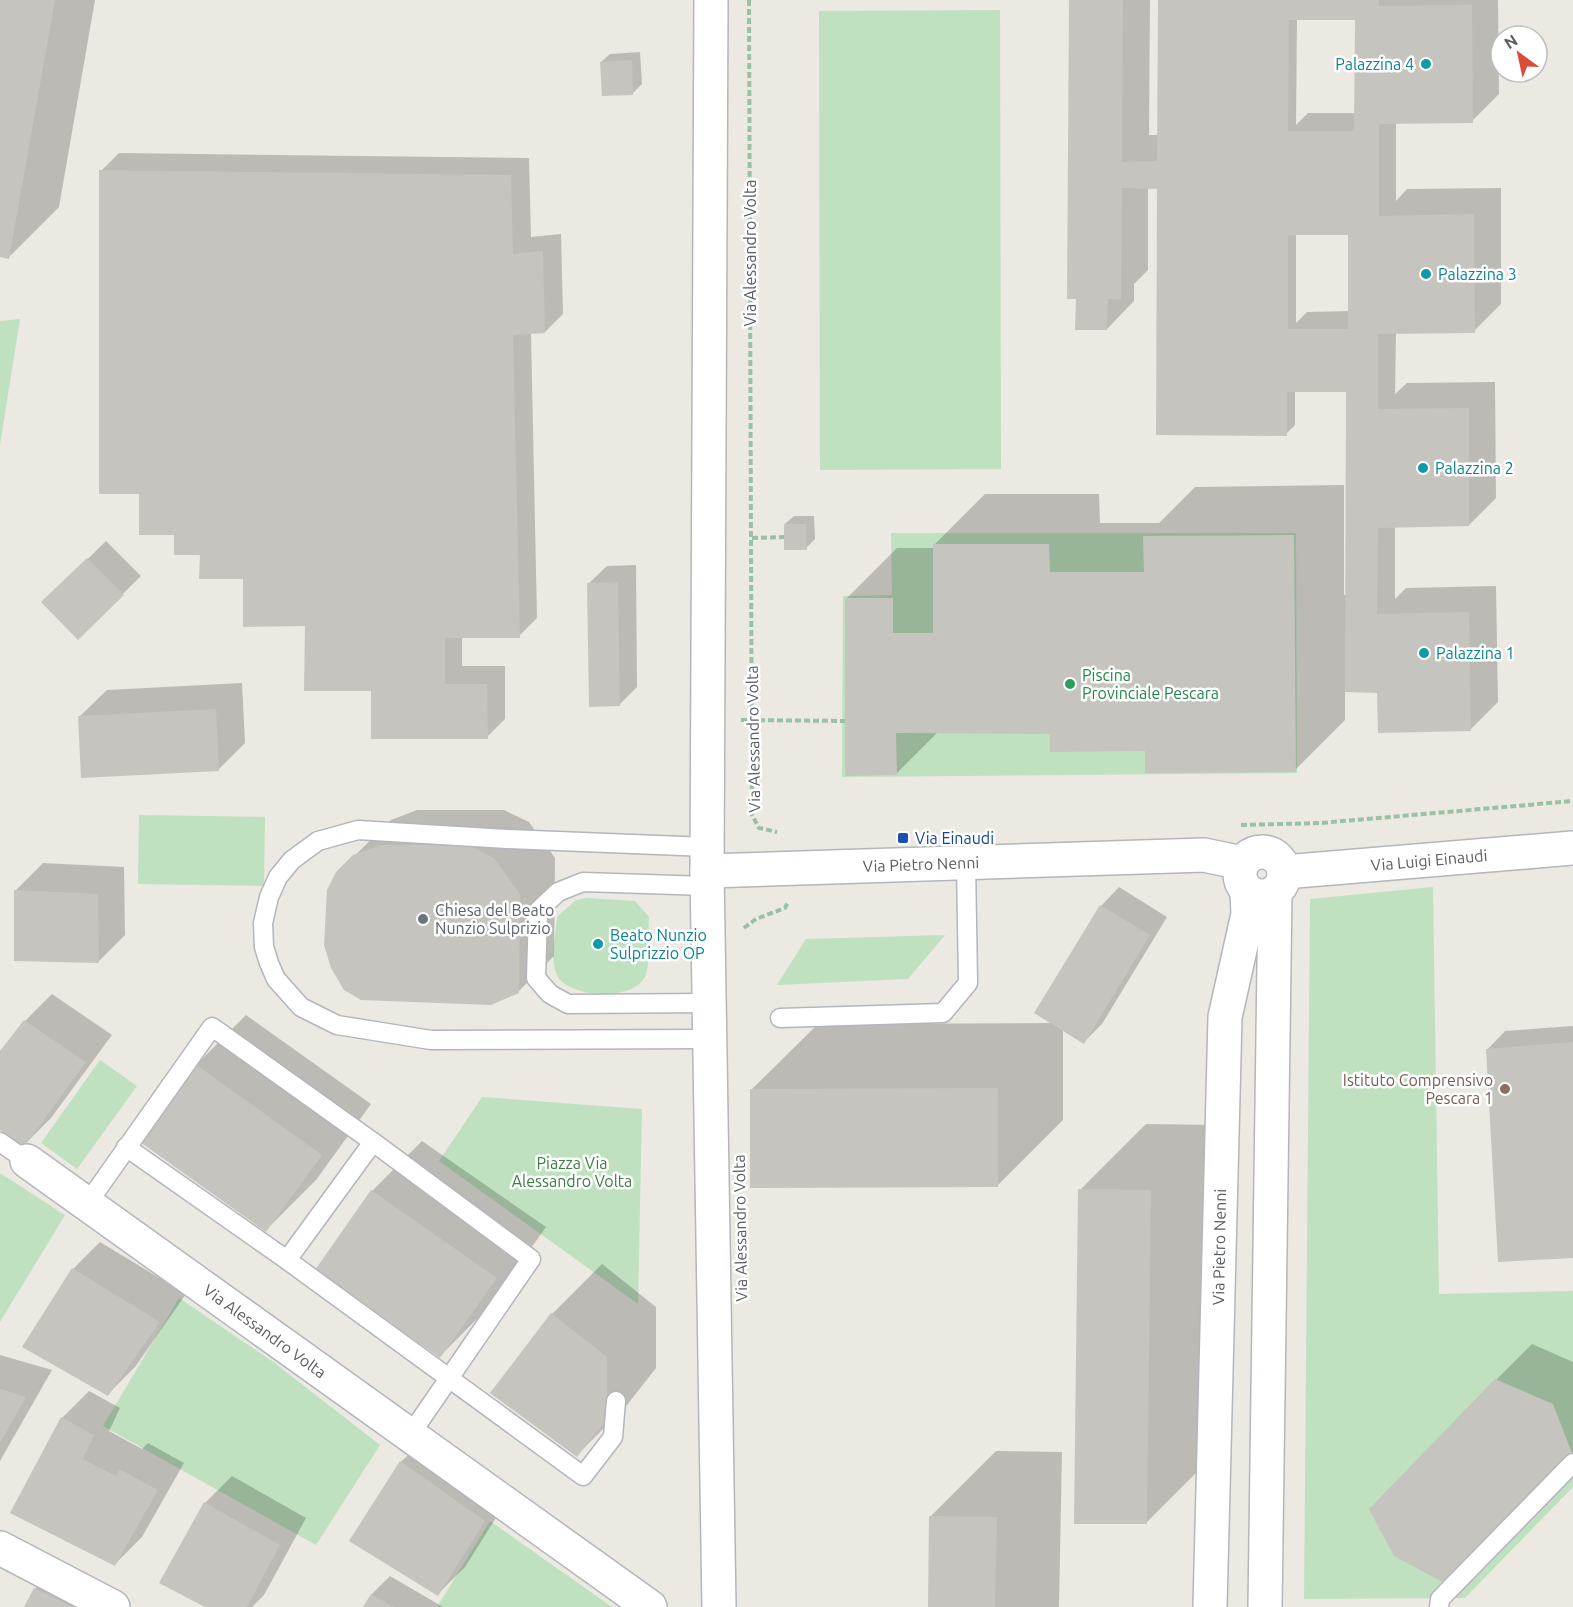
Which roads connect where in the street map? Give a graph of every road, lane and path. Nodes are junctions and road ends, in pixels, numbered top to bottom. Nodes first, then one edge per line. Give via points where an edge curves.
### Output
1 (711, 0) edge
2 (749, 0) edge
3 (784, 537) dead end
4 (752, 538) junction
5 (707, 719) junction
6 (752, 720) junction
7 (845, 721) dead end
8 (1573, 848) edge
9 (966, 863) junction
10 (707, 868) junction
11 (789, 868) junction
12 (1262, 880) junction
13 (742, 933) dead end
14 (709, 1002) junction
15 (780, 1018) dead end
16 (710, 1039) junction
17 (0, 1142) edge
18 (373, 1143) junction
19 (126, 1148) junction
20 (27, 1161) joint
21 (87, 1204) junction
22 (288, 1260) junction
23 (449, 1378) junction
24 (616, 1401) dead end
25 (410, 1435) junction
26 (1573, 1463) edge
27 (0, 1548) edge
28 (113, 1607) edge
29 (650, 1607) edge
30 (719, 1607) edge
31 (1210, 1607) edge
32 (1264, 1607) edge
33 (1439, 1607) edge

1 - 5 street, Via Alessandro Volta
2 - 4 path, Via Alessandro Volta
3 - 4 path
4 - 6 path, Via Alessandro Volta
5 - 6 path
5 - 10 street, Via Alessandro Volta
6 - 7 path
6 - 11 path, Via Alessandro Volta via 752,815 759,828 785,835
8 - 12 street, Via Luigi Einaudi
9 - 11 street, Via Pietro Nenni
9 - 12 street, Via Pietro Nenni via 1204,855
9 - 15 lane via 968,983 943,1013
10 - 11 street, Via Pietro Nenni
10 - 14 street, Via Alessandro Volta
10 - 14 lane via 583,882 558,892 538,911 536,978 550,994 568,1004
10 - 16 lane via 507,839 358,830 318,841 292,860 278,877 263,923 264,947 276,980 301,1007 337,1025 431,1040
11 - 13 path, Via Alessandro Volta via 790,897 785,908 756,919
12 - 31 street, Via Pietro Nenni via 1248,914 1225,1017
12 - 32 street
14 - 16 street, Via Alessandro Volta
16 - 30 street, Via Alessandro Volta
17 - 20 lane
18 - 19 lane via 212,1027
18 - 22 lane
18 - 23 lane via 531,1259
19 - 21 lane
19 - 22 lane
20 - 21 street, Via Alessandro Volta
21 - 25 street, Via Alessandro Volta
22 - 23 lane
23 - 24 lane via 583,1476 613,1437
23 - 25 lane
25 - 29 street, Via Alessandro Volta
26 - 33 lane via 1440,1599
27 - 28 street

